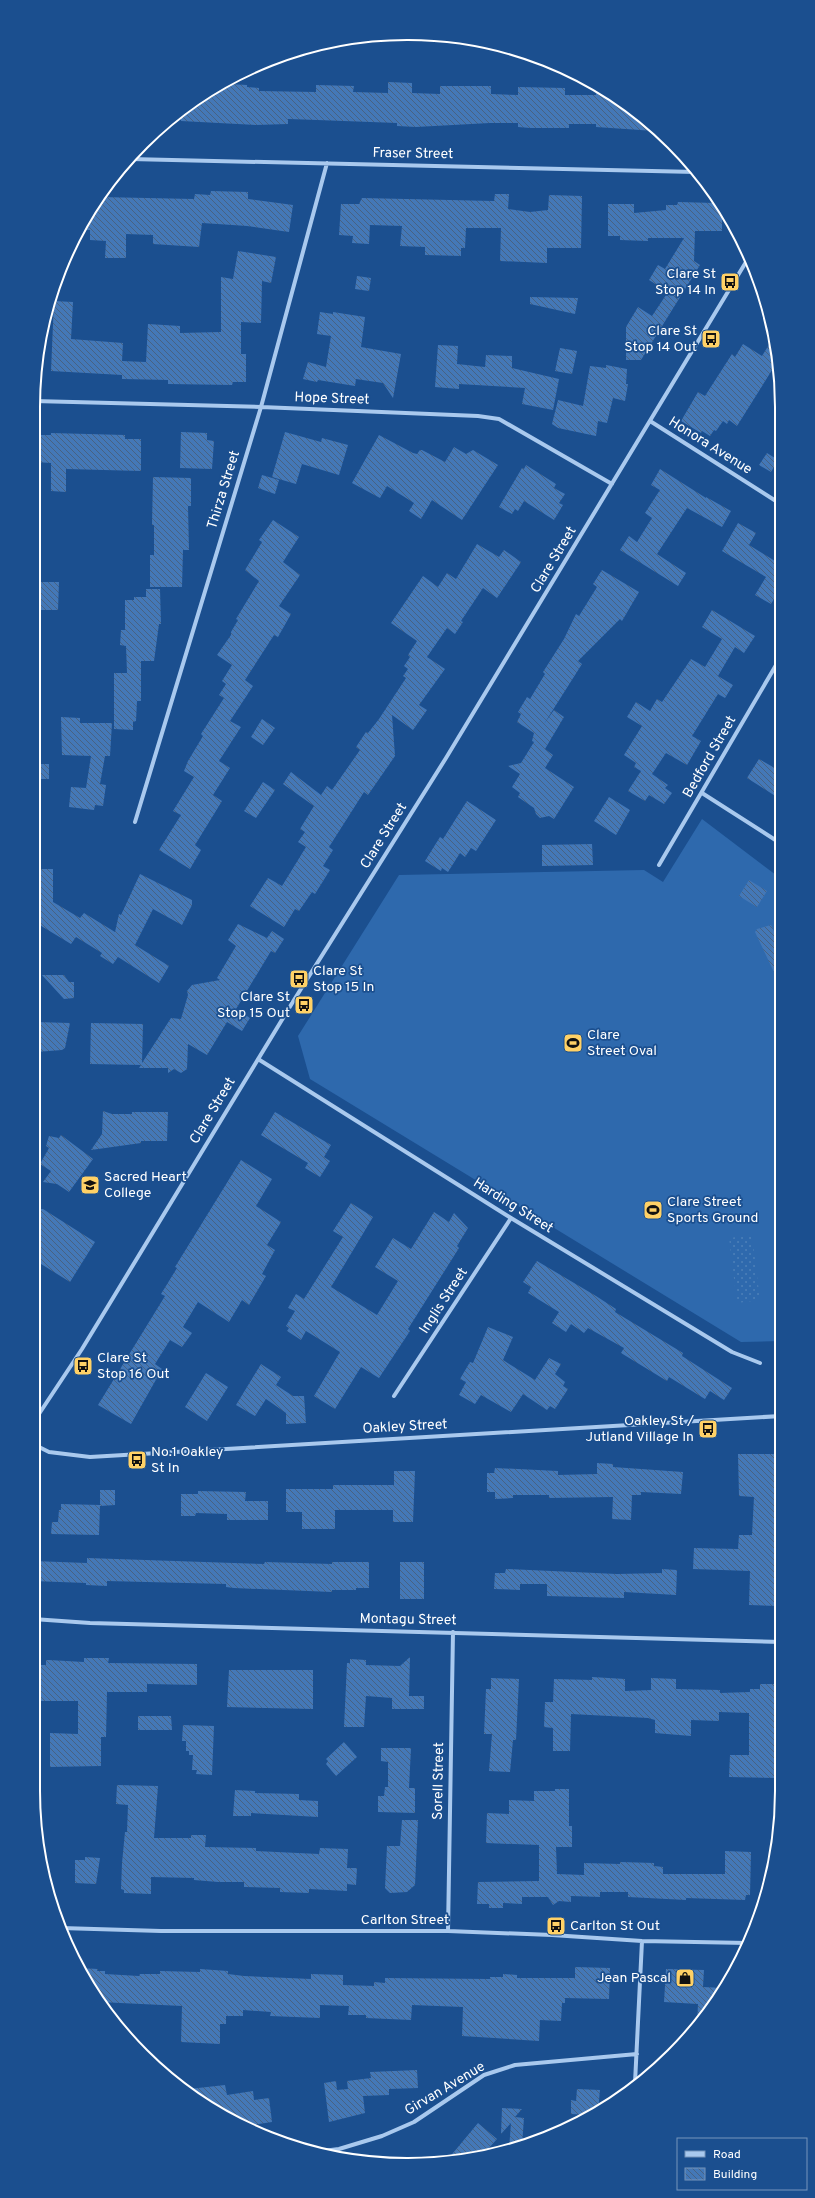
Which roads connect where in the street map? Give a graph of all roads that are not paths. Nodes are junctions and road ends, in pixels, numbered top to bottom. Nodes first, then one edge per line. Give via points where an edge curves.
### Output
1 (137, 159) edge
2 (326, 163) junction
3 (689, 172) edge
4 (745, 263) edge
5 (40, 401) edge
6 (261, 407) junction
7 (650, 421) junction
8 (612, 484) junction
9 (775, 500) edge
10 (775, 667) edge
11 (702, 793) junction
12 (135, 822) dead end
13 (775, 840) edge
14 (659, 865) dead end
15 (258, 1059) junction
16 (511, 1218) junction
17 (760, 1363) dead end
18 (394, 1396) dead end
19 (40, 1413) edge
20 (775, 1416) edge
21 (40, 1448) edge
22 (40, 1619) edge
23 (452, 1632) junction
24 (775, 1642) edge
25 (67, 1928) edge
26 (448, 1931) junction
27 (642, 1941) junction
28 (742, 1943) edge
29 (637, 2054) junction
30 (635, 2079) edge
31 (332, 2150) edge

1 - 2 street, Fraser Street
2 - 3 street, Fraser Street
2 - 6 street, Thirza Street
4 - 7 street, Clare Street
5 - 6 street, Hope Street
6 - 8 street, Hope Street via 500,419
6 - 12 street, Thirza Street
7 - 8 street, Clare Street
7 - 9 street, Honora Avenue
8 - 15 street, Clare Street via 450,752
10 - 11 street, Bedford Street
11 - 13 street
11 - 14 street, Bedford Street
15 - 16 street, Harding Street
15 - 19 street, Clare Street via 82,1349
16 - 17 street, Harding Street via 732,1352
16 - 18 street, Inglis Street
20 - 21 street, Oakley Street via 90,1457 49,1452
22 - 23 street, Montagu Street
23 - 24 street, Montagu Street
23 - 26 street, Sorell Street
25 - 26 street, Carlton Street via 161,1931
26 - 27 street, Carlton Street via 552,1934
27 - 28 street, Carlton Street
27 - 29 street
29 - 30 street
29 - 31 street, Girvan Avenue via 515,2066 484,2076 414,2122 382,2136

